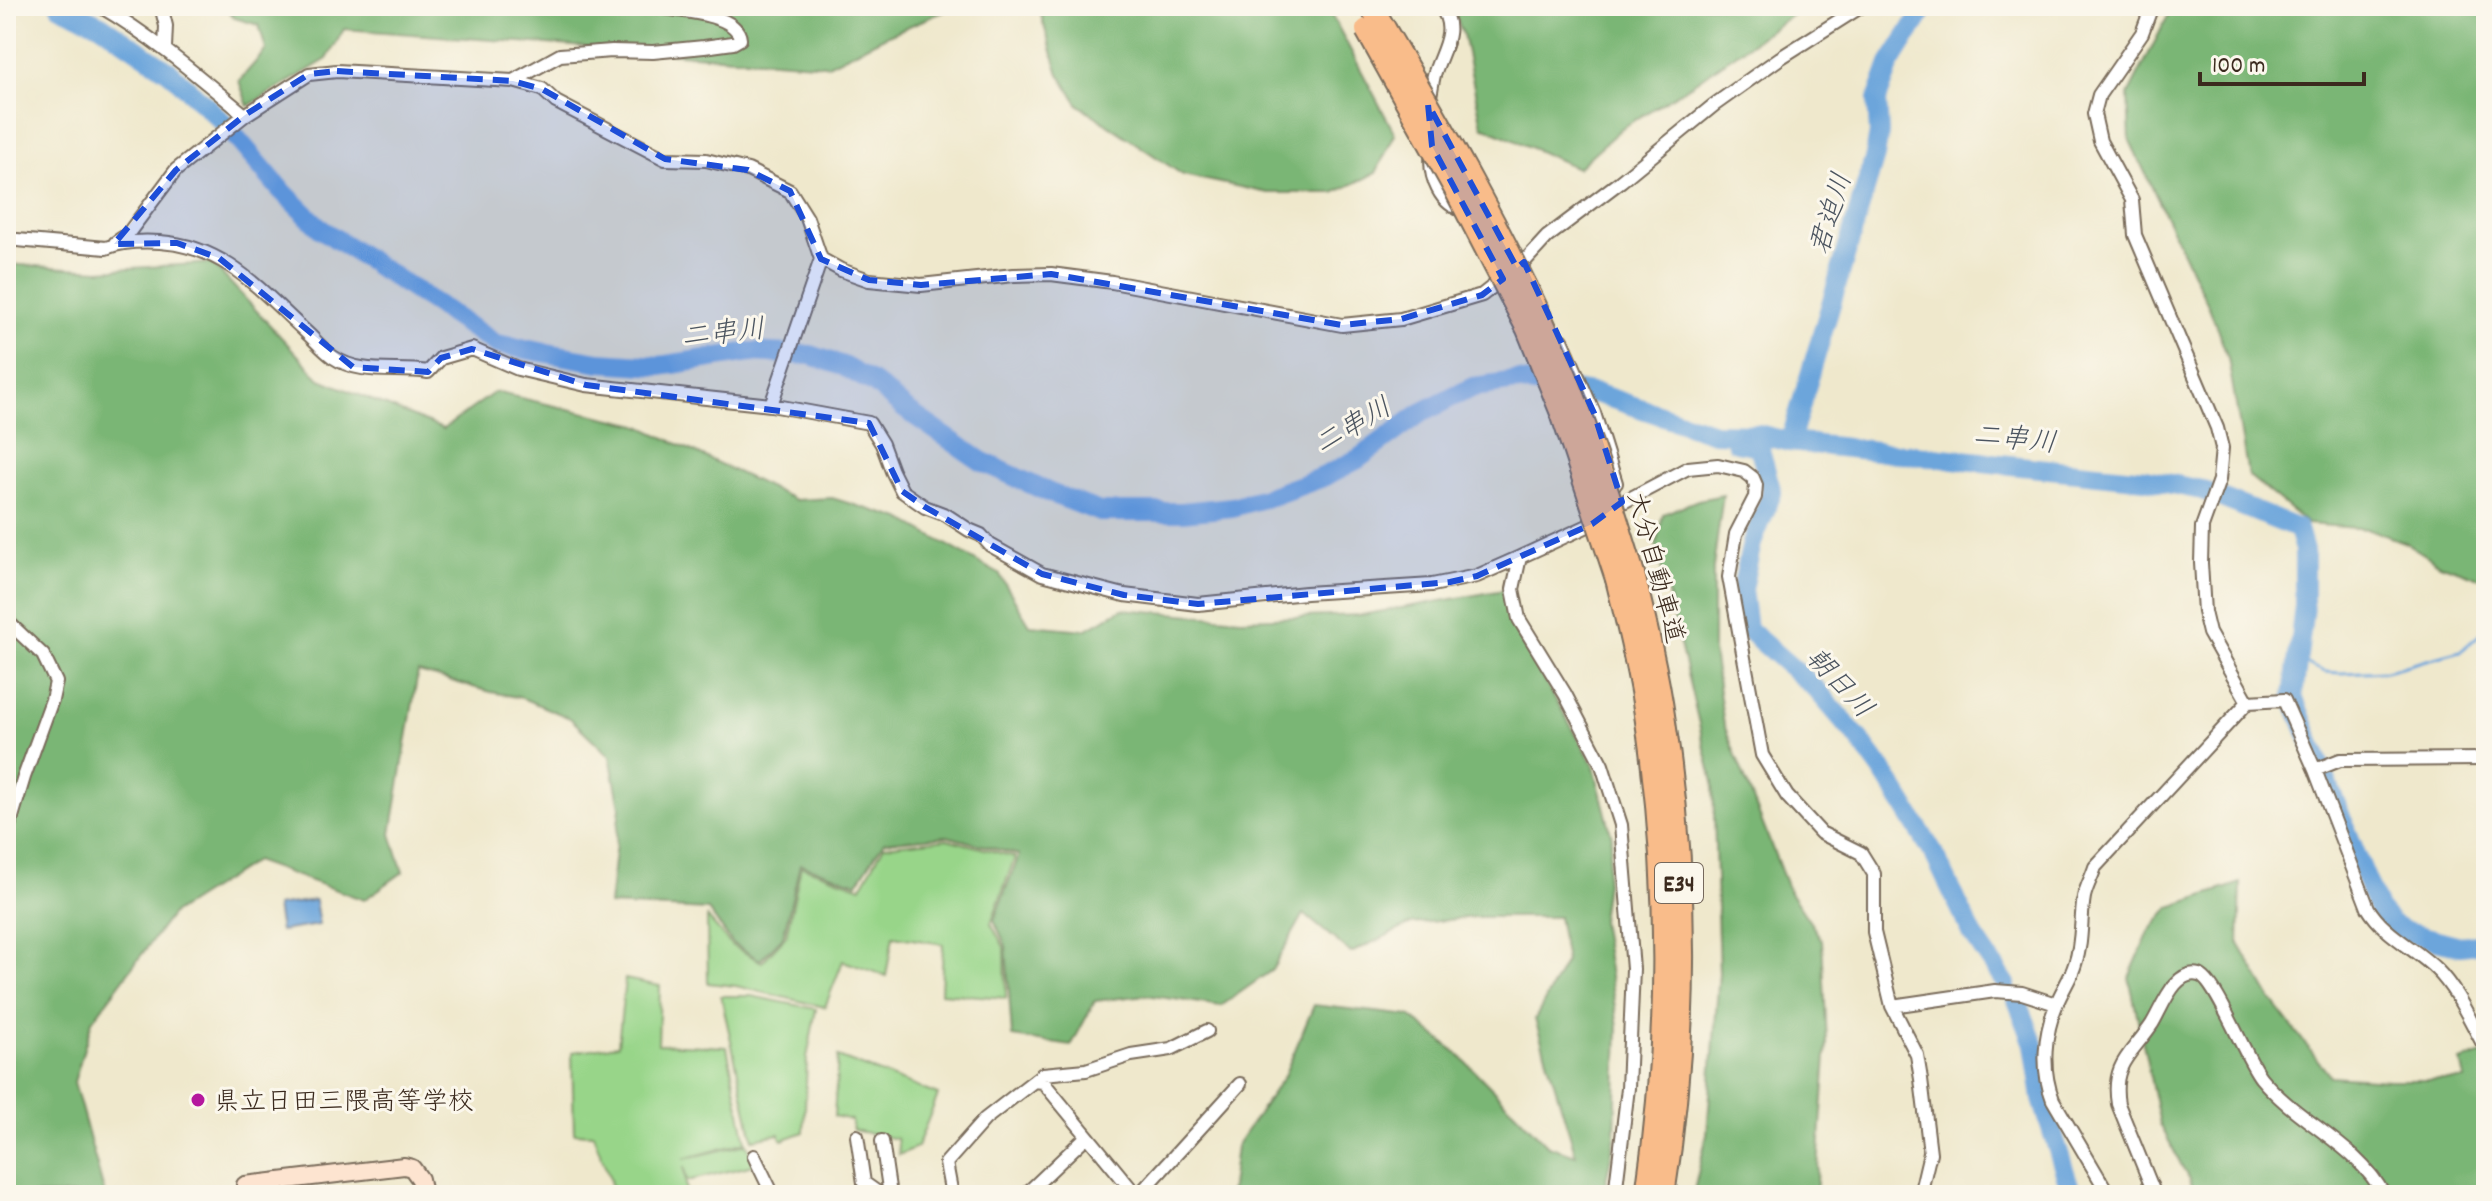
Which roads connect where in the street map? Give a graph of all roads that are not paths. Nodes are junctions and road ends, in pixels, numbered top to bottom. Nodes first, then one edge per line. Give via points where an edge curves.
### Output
1 (100, 6) edge
2 (161, 6) edge
3 (649, 6) edge
4 (1354, 6) edge
5 (1371, 6) edge
6 (1440, 6) edge
7 (1862, 6) edge
8 (2152, 6) edge
9 (1376, 30) junction
10 (165, 48) junction
11 (513, 81) junction
12 (245, 115) junction
13 (6, 239) edge
14 (114, 244) junction
15 (821, 259) junction
16 (1524, 262) junction
17 (771, 405) junction
18 (1622, 502) junction
19 (1520, 557) junction
20 (1625, 576) junction
21 (6, 620) edge
22 (2248, 702) junction
23 (2486, 759) edge
24 (2315, 770) junction
25 (6, 837) edge
26 (2056, 1004) junction
27 (1892, 1006) junction
28 (1207, 1031) dead end
29 (2486, 1049) edge
30 (1034, 1081) junction
31 (1240, 1084) dead end
32 (857, 1136) dead end
33 (1087, 1136) junction
34 (882, 1141) dead end
35 (754, 1156) dead end
36 (245, 1185) dead end
37 (1134, 1194) edge
38 (423, 1195) edge
39 (773, 1195) edge
40 (881, 1195) edge
41 (890, 1195) edge
42 (952, 1195) edge
43 (1025, 1195) edge
44 (1615, 1195) edge
45 (1647, 1195) edge
46 (1663, 1195) edge
47 (1920, 1195) edge
48 (2109, 1195) edge
49 (2155, 1195) edge
50 (2384, 1195) edge

1 - 10 street
2 - 10 street
3 - 11 street via 701,13 732,24 740,39 653,52 560,55
4 - 9 highway, 大分自動車道 / E34
5 - 9 highway, 大分自動車道 / E34
6 - 16 street via 1450,31 1428,106 1434,136 1430,166 1446,202 1500,221
7 - 16 street via 1714,105 1547,237
8 - 22 street via 2142,33 2099,95 2094,114 2100,141 2132,200 2135,235 2217,428 2222,448 2219,480 2202,527 2206,622
9 - 20 highway, 大分自動車道 / E34, bridge via 1485,207 1543,322 1611,498
10 - 12 street
11 - 12 street via 309,74
11 - 15 street via 542,89 556,102 665,159 706,160 748,170 790,191 807,218
12 - 14 street via 176,170 127,235
13 - 14 street via 106,248
14 - 17 street via 177,243 219,258 332,356 353,367 428,372 441,358 472,349 518,369 586,385
15 - 16 street via 869,280 921,285 1051,274 1342,325 1401,319 1482,295
15 - 17 street
16 - 18 street via 1594,413
17 - 19 street via 869,423 902,491 925,507 1042,574 1124,595 1198,604 1432,585 1477,576
18 - 19 street via 1593,518 1592,524
18 - 27 street via 1688,468 1718,465 1753,478 1755,497 1736,534 1729,577 1762,755 1787,796 1821,833 1861,853 1874,874 1874,932
19 - 44 street via 1513,589 1519,619 1602,765 1621,825 1633,969 1628,1088
20 - 45 highway, 大分自動車道 / E34 via 1648,725 1664,891 1661,1082
20 - 46 highway, 大分自動車道 / E34 via 1649,639 1675,808 1682,998
21 - 25 street via 43,655 56,682
22 - 24 street via 2284,700
22 - 26 street via 2095,867 2085,895 2075,965
23 - 24 street via 2340,760
24 - 29 street via 2368,908 2376,921 2439,971
26 - 27 street via 1995,991
26 - 48 street via 2047,1031 2048,1087
27 - 47 street via 1917,1055 1921,1079 1930,1153
28 - 30 street via 1171,1049 1086,1070 1043,1074
30 - 33 street via 1043,1082
30 - 42 street via 985,1119 946,1163
31 - 37 street
32 - 40 street via 864,1183
33 - 37 street
33 - 43 street
34 - 41 street
35 - 39 street
36 - 38 street via 404,1166 420,1179
49 - 50 street via 2118,1104 2118,1071 2178,980 2191,974 2212,985 2249,1060 2272,1090 2356,1158

